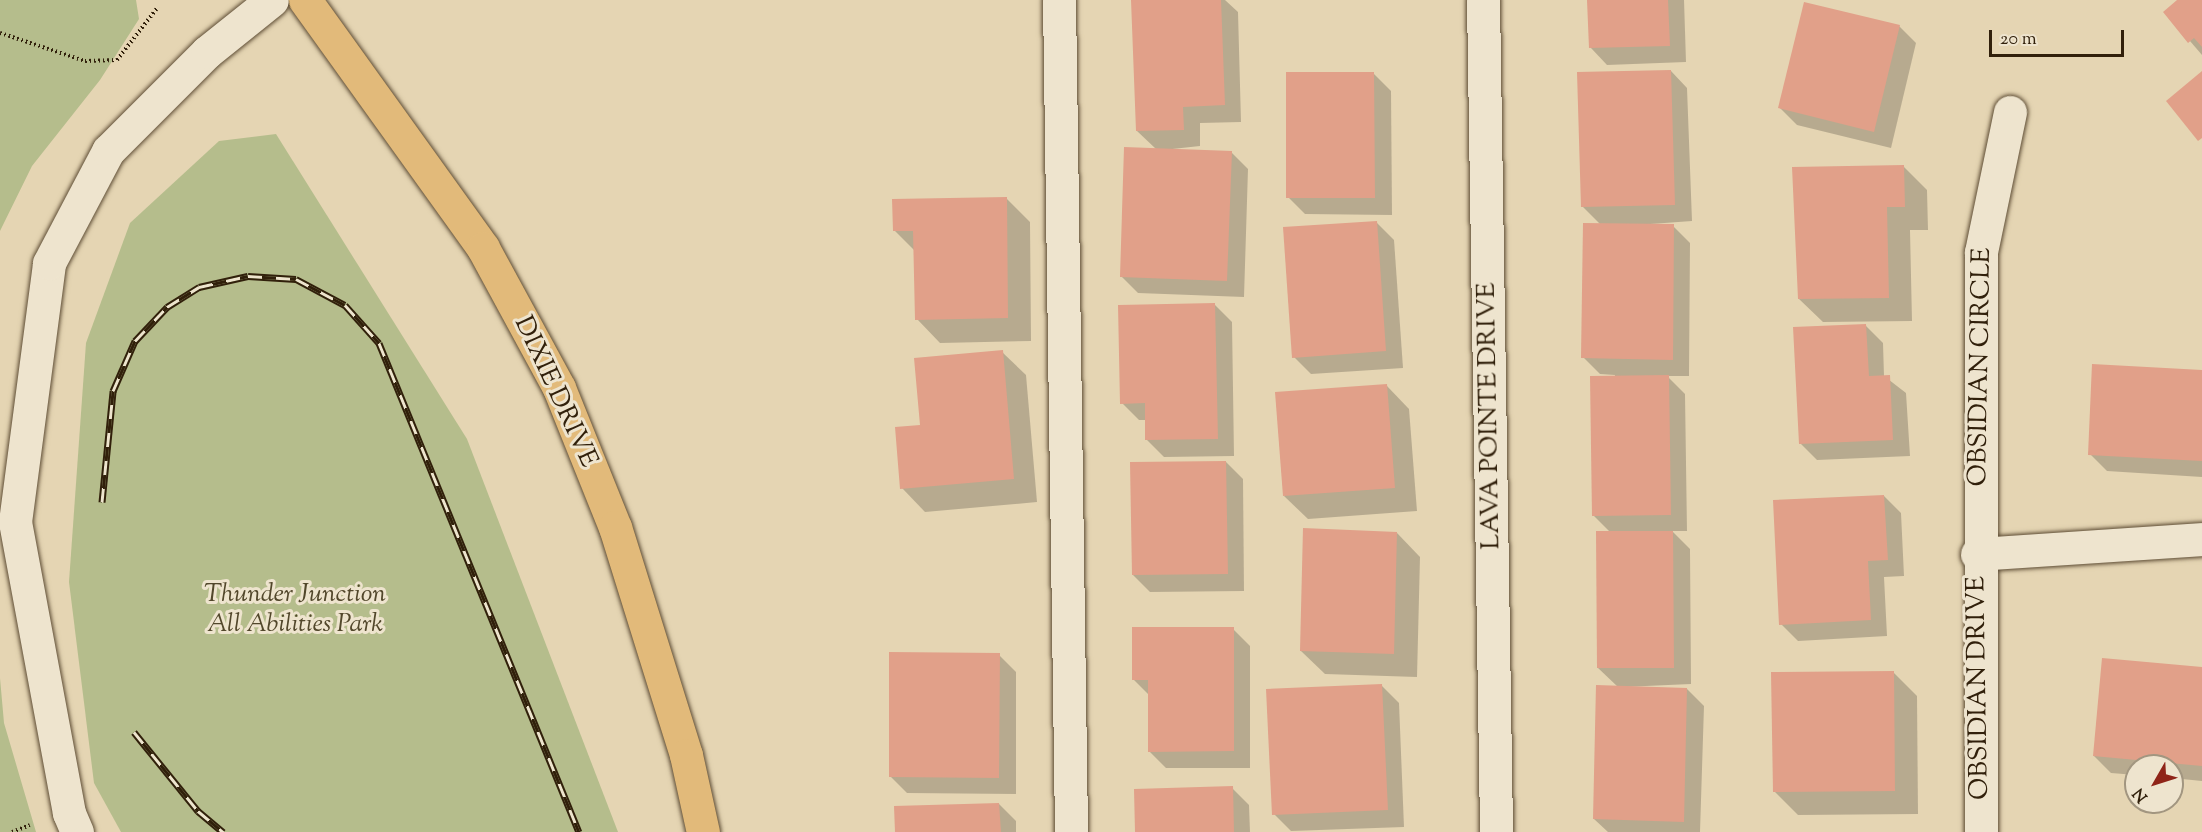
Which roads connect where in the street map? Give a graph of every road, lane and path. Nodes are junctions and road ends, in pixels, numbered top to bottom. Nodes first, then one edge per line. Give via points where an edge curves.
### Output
1 (272, 0) edge
2 (305, 0) edge
3 (1059, 0) edge
4 (1483, 0) edge
5 (158, 7) dead end
6 (0, 33) edge
7 (2010, 112) dead end
8 (2202, 539) edge
9 (1977, 554) junction
10 (36, 822) dead end
11 (12, 832) edge
12 (78, 832) edge
13 (703, 832) edge
14 (1071, 832) edge
15 (1496, 832) edge
16 (1981, 832) edge

1 - 12 street via 207,52 108,151 49,263 15,522 69,813
2 - 13 main road, DIXIE DRIVE via 483,248 559,388 615,527 686,755
3 - 14 street
4 - 15 street, LAVA POINTE DRIVE
5 - 6 path via 117,60 85,61
7 - 9 street, OBSIDIAN CIRCLE via 1981,252
8 - 9 street, OBSIDIAN DRIVE
9 - 16 street, OBSIDIAN DRIVE
10 - 11 path

